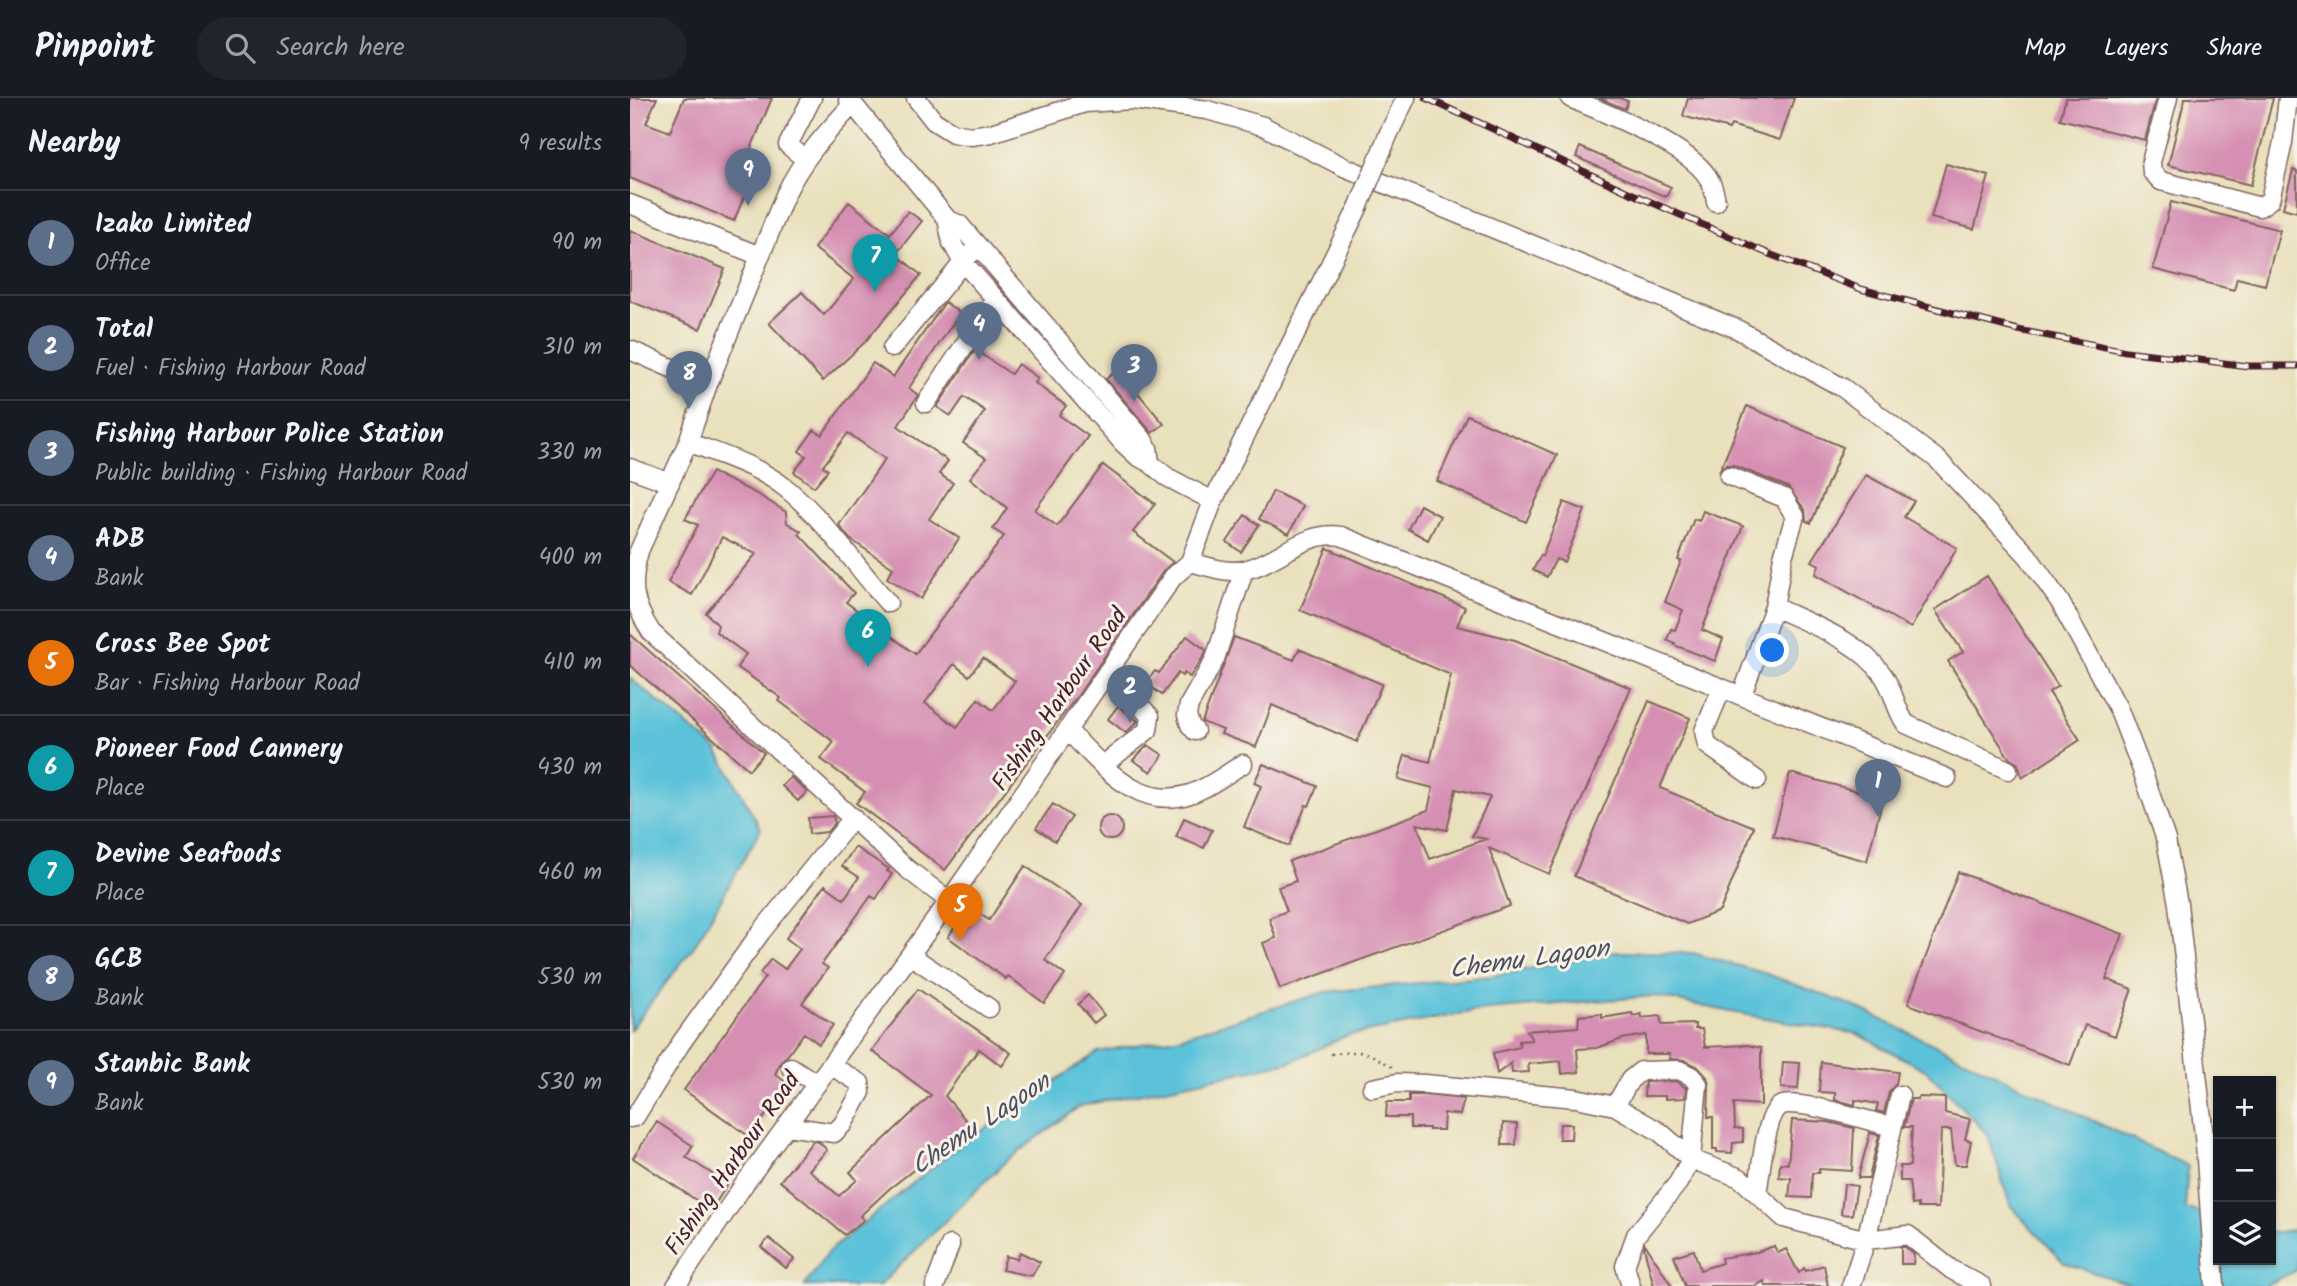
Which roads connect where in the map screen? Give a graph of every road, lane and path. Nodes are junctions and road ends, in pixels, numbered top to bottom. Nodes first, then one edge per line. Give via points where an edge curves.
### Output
1 (812, 98) edge
2 (916, 98) edge
3 (1406, 98) edge
4 (1570, 98) edge
5 (2168, 98) edge
6 (2288, 98) edge
7 (850, 101) edge
8 (805, 159) junction
9 (1716, 202) dead end
10 (630, 204) edge
11 (947, 219) junction
12 (978, 246) junction
13 (760, 256) junction
14 (962, 261) junction
15 (995, 299) junction
16 (892, 348) dead end
17 (630, 350) edge
18 (708, 384) junction
19 (926, 403) dead end
20 (688, 442) junction
21 (1150, 463) junction
22 (630, 468) edge
23 (1730, 476) dead end
24 (670, 483) junction
25 (1213, 500) junction
26 (1190, 562) junction
27 (1244, 570) junction
28 (888, 603) dead end
29 (1774, 607) junction
30 (634, 609) edge
31 (1107, 672) junction
32 (1722, 688) junction
33 (1742, 695) junction
34 (1067, 730) junction
35 (1195, 731) dead end
36 (1243, 764) dead end
37 (1103, 765) junction
38 (2008, 770) dead end
39 (1947, 778) dead end
40 (1757, 780) dead end
41 (853, 818) junction
42 (949, 901) junction
43 (910, 955) junction
44 (989, 1008) dead end
45 (1331, 1054) dead end
46 (830, 1065) junction
47 (791, 1067) dead end
48 (1398, 1071) dead end
49 (817, 1084) junction
50 (1372, 1088) dead end
51 (1900, 1095) dead end
52 (1615, 1106) junction
53 (632, 1120) edge
54 (787, 1126) junction
55 (1891, 1127) junction
56 (1691, 1159) junction
57 (1757, 1194) junction
58 (1866, 1240) junction
59 (950, 1245) dead end
60 (676, 1286) edge
61 (934, 1286) edge
62 (1631, 1286) edge
63 (1852, 1286) edge
64 (1982, 1286) edge
65 (2215, 1286) edge

1 - 8 street via 788,145
2 - 65 street via 934,121 953,133 971,136 1085,103 1132,100 1207,110 1263,126 1344,167 1737,329 1843,388 1938,460 2028,556 2060,602 2118,708 2143,770 2166,840 2178,904 2205,1145
3 - 25 street, Fishing Harbour Road, bridge via 1358,208
4 - 9 street via 1685,155 1706,174
5 - 6 street via 2152,172 2161,181 2260,207 2270,200
7 - 8 street
7 - 11 street
8 - 13 street
10 - 13 street
11 - 12 street via 960,225
11 - 14 street
12 - 14 street
12 - 21 street via 1142,438
13 - 18 street
14 - 15 street
14 - 16 street
15 - 19 street
15 - 21 street via 1124,444
17 - 18 street
18 - 20 street
20 - 24 street
20 - 28 street via 786,488
21 - 25 street
22 - 24 street
23 - 29 street via 1784,498 1796,516
24 - 30 street via 632,569
25 - 26 street, Fishing Harbour Road
26 - 27 street
26 - 31 street, Fishing Harbour Road via 1173,577
27 - 32 street via 1314,537 1341,536
27 - 35 street via 1215,659 1189,705 1189,724
29 - 33 street
29 - 38 street via 1846,642 1872,662 1885,678 1906,724
30 - 41 street via 650,632
31 - 34 street, Fishing Harbour Road
31 - 37 street via 1150,716 1148,730
32 - 33 street
32 - 40 street via 1704,731 1707,745
33 - 39 street
34 - 37 street
34 - 42 street, Fishing Harbour Road
36 - 37 street via 1191,794 1174,797 1150,797 1134,790
41 - 42 street via 905,868
41 - 53 street via 761,932
42 - 43 street, Fishing Harbour Road
43 - 44 street
43 - 46 street, Fishing Harbour Road
45 - 48 path via 1361,1051 1376,1055
46 - 49 street, Fishing Harbour Road
46 - 54 street via 860,1083 862,1092 843,1124 834,1133
47 - 49 street
49 - 54 street, Fishing Harbour Road
50 - 52 street via 1426,1084
51 - 55 street
52 - 56 street via 1660,1132
52 - 56 street via 1641,1071 1679,1070 1691,1076 1698,1084
54 - 60 street, Fishing Harbour Road
55 - 57 street via 1799,1105 1778,1106 1769,1121
55 - 58 street
56 - 57 street via 1740,1178
56 - 62 street via 1636,1236 1625,1266
57 - 58 street via 1784,1218
58 - 63 street
58 - 64 street via 1908,1235 1952,1270
59 - 61 street

